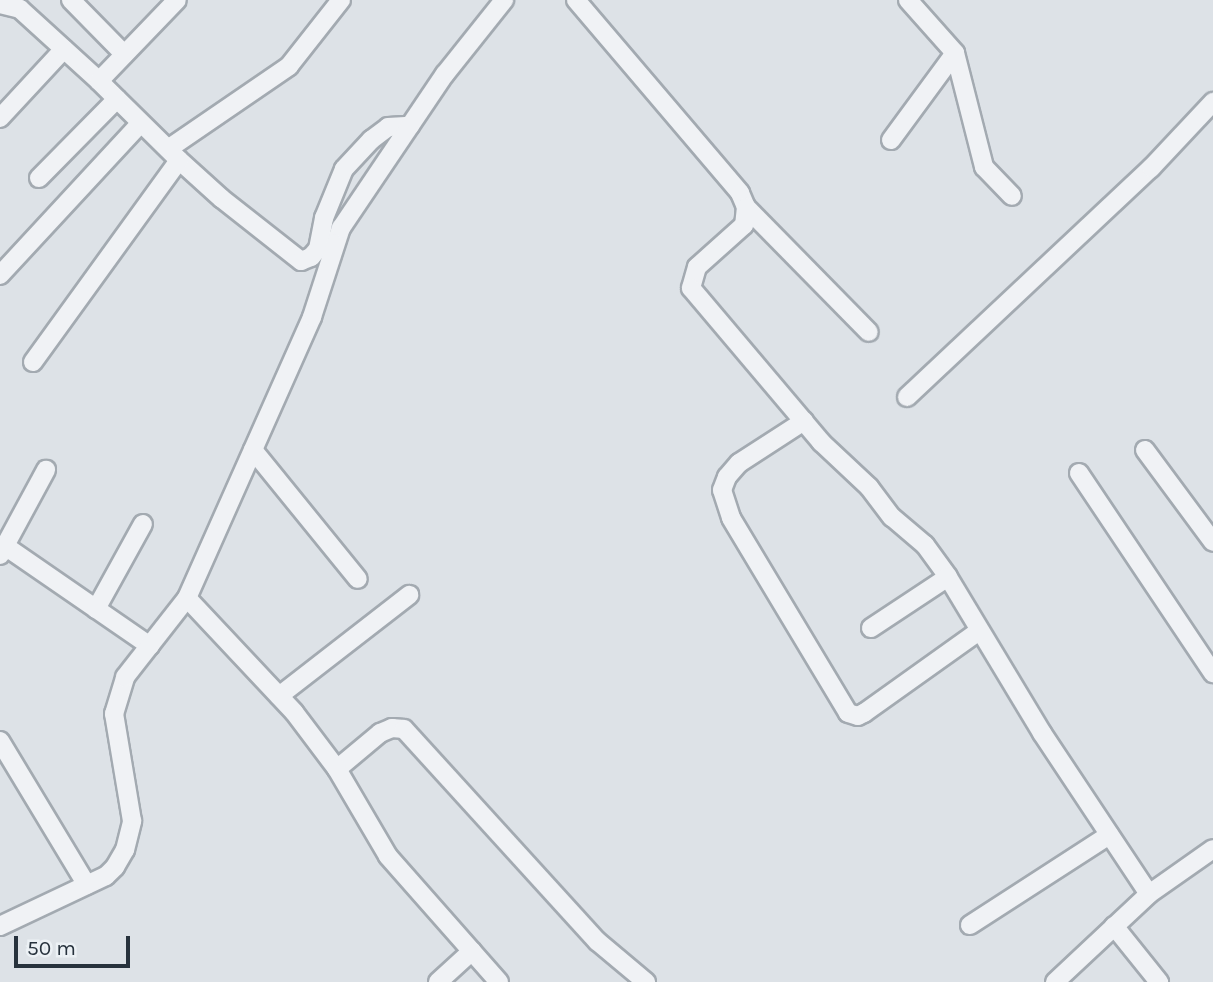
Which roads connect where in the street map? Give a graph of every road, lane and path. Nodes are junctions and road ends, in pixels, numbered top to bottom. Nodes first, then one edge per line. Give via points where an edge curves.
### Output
1 (71, 0) edge
2 (177, 0) edge
3 (341, 0) edge
4 (504, 0) edge
5 (576, 0) edge
6 (908, 0) edge
7 (2, 2) edge
8 (64, 49) junction
9 (955, 53) junction
10 (124, 54) junction
11 (99, 81) junction
12 (117, 99) junction
13 (1213, 102) edge
14 (0, 118) edge
15 (141, 123) junction
16 (410, 126) junction
17 (891, 140) dead end
18 (173, 155) junction
19 (39, 178) dead end
20 (1012, 197) dead end
21 (746, 207) junction
22 (0, 275) edge
23 (869, 332) dead end
24 (33, 362) dead end
25 (907, 397) dead end
26 (804, 421) junction
27 (253, 450) junction
28 (1145, 450) dead end
29 (46, 470) dead end
30 (1079, 473) dead end
31 (143, 524) dead end
32 (1213, 542) edge
33 (3, 551) edge
34 (948, 577) junction
35 (358, 579) dead end
36 (410, 595) dead end
37 (187, 598) junction
38 (96, 609) junction
39 (871, 628) dead end
40 (979, 631) junction
41 (150, 646) junction
42 (1213, 673) edge
43 (279, 696) junction
44 (0, 741) edge
45 (337, 769) junction
46 (1109, 835) junction
47 (1212, 851) edge
48 (87, 885) junction
49 (1149, 894) junction
50 (970, 925) dead end
51 (0, 926) edge
52 (1114, 926) junction
53 (472, 951) junction
54 (438, 982) edge
55 (499, 982) edge
56 (646, 982) edge
57 (1055, 982) edge
58 (1159, 982) edge

1 - 10 street
2 - 10 street
3 - 18 street via 289,66
4 - 16 street
5 - 21 street via 740,192
6 - 9 street
7 - 8 street via 20,9
8 - 11 street
8 - 14 street
9 - 17 street
9 - 20 street via 984,167
10 - 11 street
11 - 12 street
12 - 15 street
12 - 19 street
13 - 25 street via 1152,168
15 - 18 street
15 - 22 street
16 - 18 street via 388,127 344,170 324,218 318,249 301,261
16 - 27 street via 341,228 312,317
18 - 24 street
21 - 23 street
21 - 26 street via 744,225 697,267 691,288
26 - 34 street via 892,517 925,545
26 - 40 street via 739,463 722,490 731,517 848,713 864,713
27 - 35 street
27 - 37 street
28 - 32 street
29 - 33 street
30 - 42 street
31 - 38 street
33 - 38 street
34 - 39 street
34 - 40 street
36 - 43 street
37 - 41 street
37 - 43 street
38 - 41 street
40 - 46 street
41 - 48 street via 125,677 114,713 131,834 115,867
43 - 45 street
44 - 48 street
45 - 53 street via 388,856
45 - 56 street via 380,733 404,729 597,942
46 - 49 street
46 - 50 street
47 - 49 street
48 - 51 street
49 - 52 street
52 - 57 street
52 - 58 street
53 - 54 street
53 - 55 street

